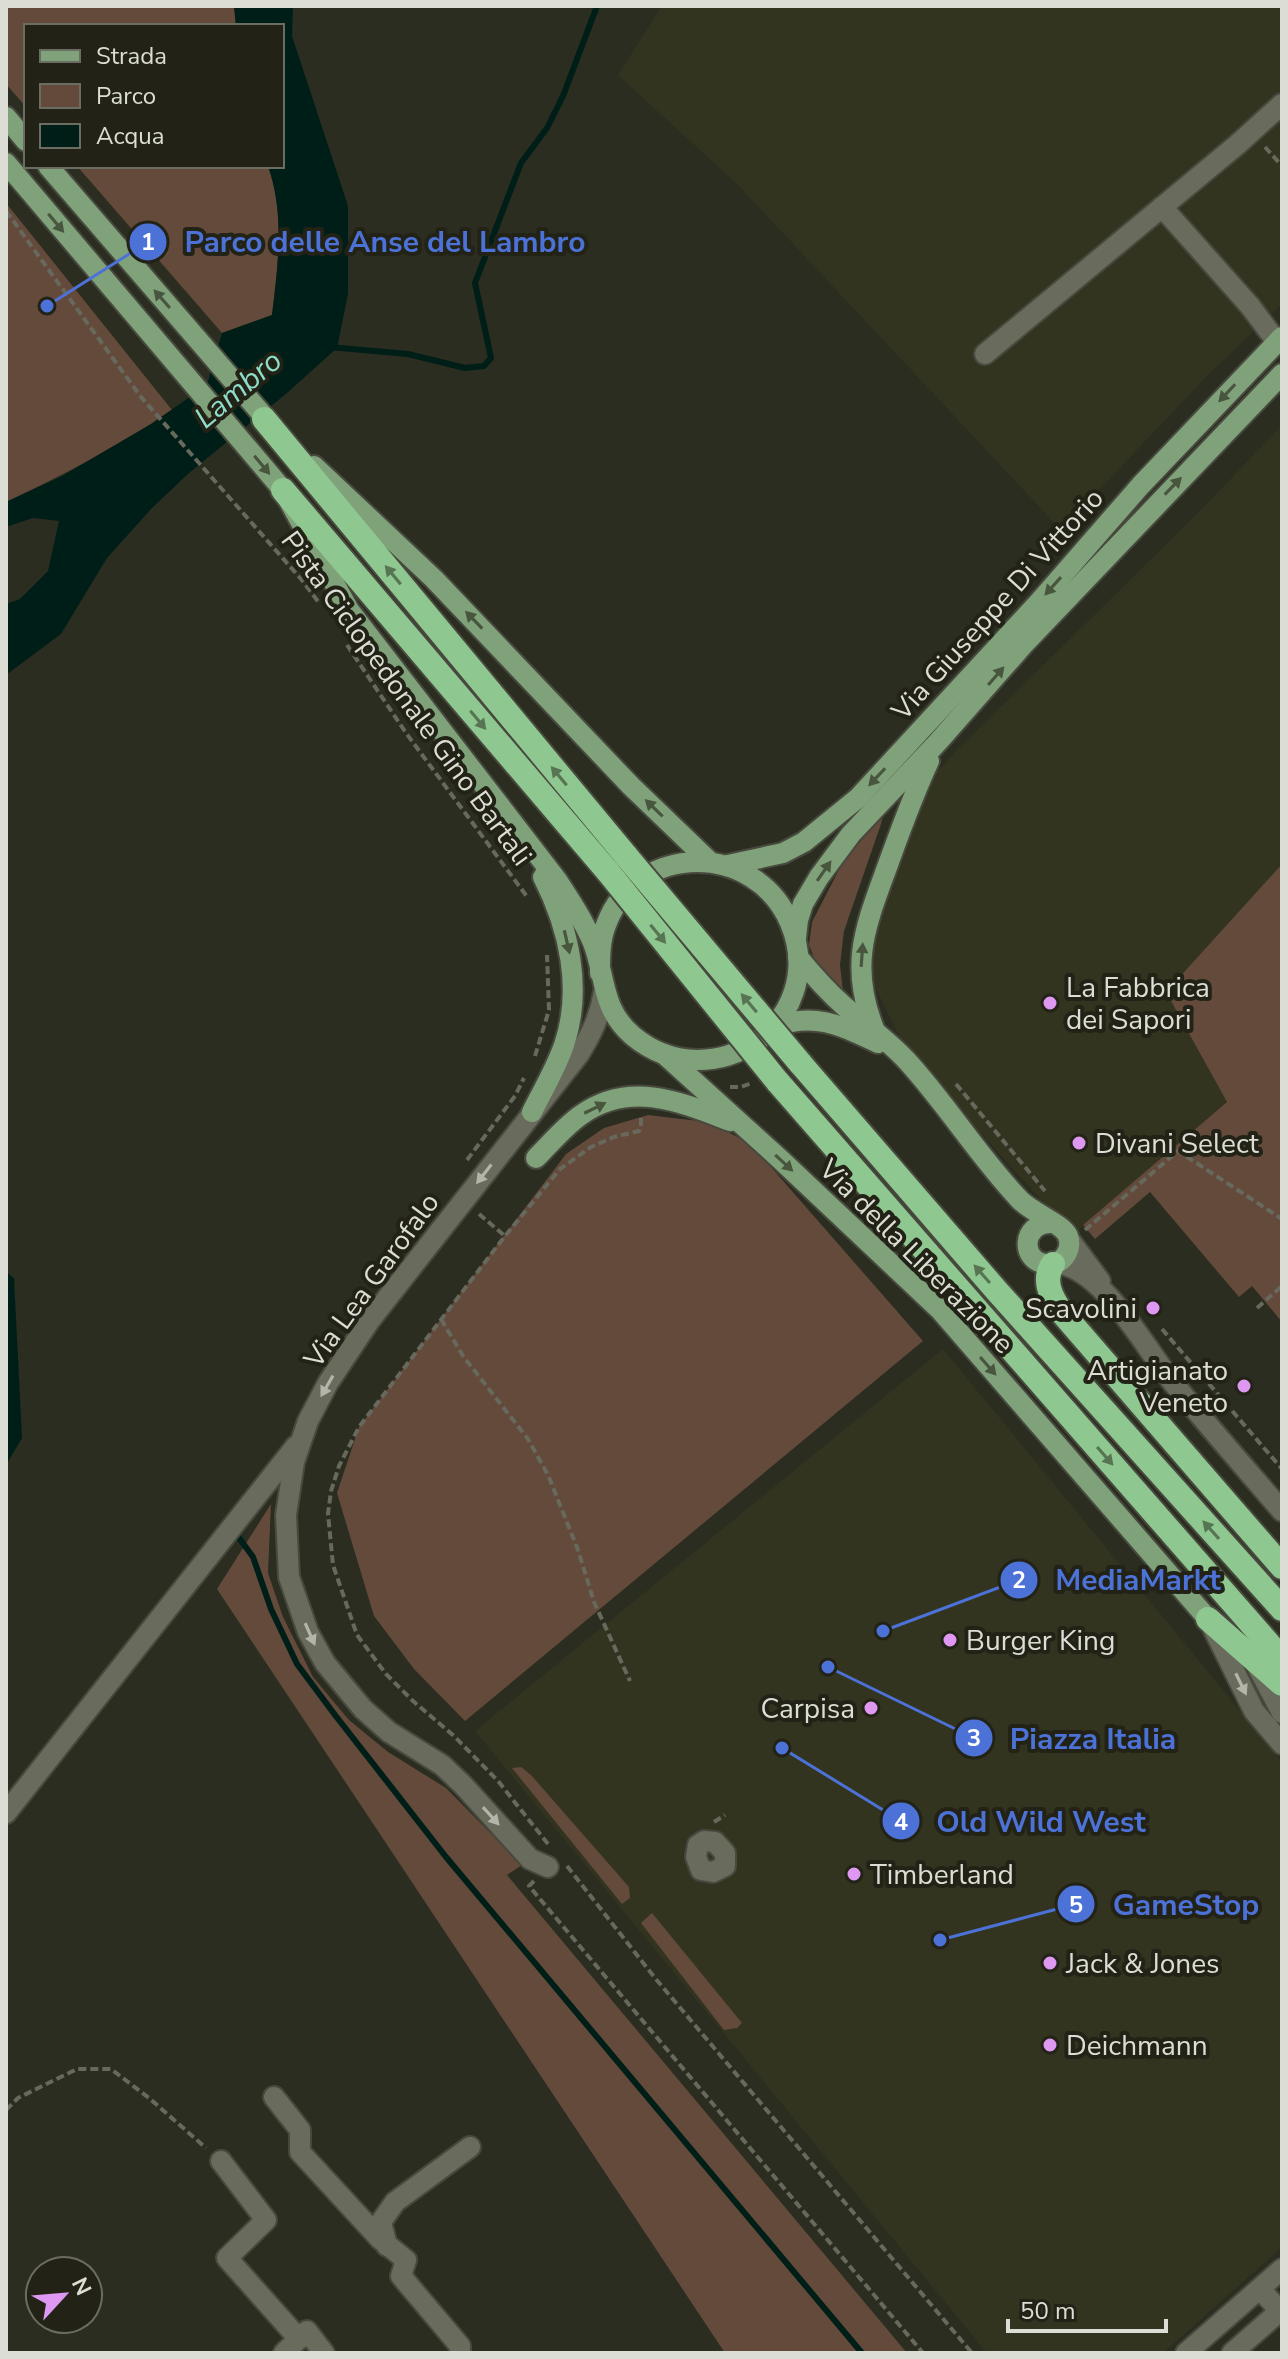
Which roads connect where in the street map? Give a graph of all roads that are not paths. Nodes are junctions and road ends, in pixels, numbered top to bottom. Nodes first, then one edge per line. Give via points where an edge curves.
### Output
1 (1282, 104) edge
2 (6, 117) edge
3 (24, 139) edge
4 (6, 163) edge
5 (50, 168) edge
6 (1162, 207) junction
7 (1279, 340) edge
8 (985, 354) dead end
9 (1282, 374) edge
10 (264, 419) junction
11 (283, 490) junction
12 (938, 742) junction
13 (478, 776) junction
14 (718, 864) junction
15 (618, 865) junction
16 (797, 949) junction
17 (602, 982) junction
18 (773, 1027) junction
19 (875, 1031) junction
20 (896, 1051) junction
21 (664, 1054) junction
22 (532, 1112) junction
23 (744, 1126) junction
24 (536, 1158) dead end
25 (998, 1175) junction
26 (1051, 1223) junction
27 (1074, 1236) junction
28 (1028, 1242) junction
29 (1054, 1264) junction
30 (1118, 1307) junction
31 (302, 1440) junction
32 (289, 1495) junction
33 (247, 1507) junction
34 (1282, 1511) edge
35 (1282, 1567) edge
36 (1282, 1609) edge
37 (1208, 1619) junction
38 (1282, 1659) edge
39 (1254, 1660) junction
40 (1282, 1684) edge
41 (1282, 1713) edge
42 (1282, 1744) edge
43 (6, 1813) edge
44 (550, 1863) road end
45 (274, 2097) dead end
46 (470, 2147) dead end
47 (221, 2161) road end
48 (387, 2246) junction
49 (1282, 2269) edge
50 (1260, 2289) junction
51 (292, 2346) edge
52 (324, 2353) edge
53 (460, 2353) edge
54 (1186, 2353) edge
55 (1232, 2353) edge

1 - 6 street
2 - 3 main road
4 -> 11 main road
10 -> 5 main road
6 - 7 street
6 - 8 street
7 -> 14 main road, Via Giuseppe Di Vittorio via 858,798 783,853
12 -> 9 main road, Via Giuseppe Di Vittorio via 1025,643
14 -> 10 main road via 631,786 434,579
15 -> 10 highway
11 - 13 main road via 349,610
11 -> 15 highway
16 -> 12 main road, Via Giuseppe Di Vittorio via 798,920 819,877 851,834
19 -> 12 main road via 862,985 864,933
13 - 17 main road via 572,903 591,939
13 -> 22 main road via 537,865 557,907 571,958 571,1015 565,1043
14 - 16 main road via 760,882 785,911
14 - 17 main road via 670,865 636,883 606,924 600,948
36 -> 15 highway, bridge
15 -> 38 highway, bridge via 777,1081
16 - 18 main road via 795,987
16 - 19 main road via 824,988
17 - 21 main road via 631,1034
17 - 22 street, Via Lea Garofalo via 600,1013 592,1033
18 - 20 main road via 814,1019
18 - 21 main road via 746,1049 726,1057 689,1060
19 - 20 main road
20 - 25 main road
21 - 23 main road, Via della Liberazione
22 -> 31 street, Via Lea Garofalo via 370,1320 328,1383
24 -> 23 main road via 579,1116 619,1098 674,1100
23 -> 37 main road, Via della Liberazione via 940,1310
25 - 26 main road
25 - 28 main road via 1012,1196
26 - 27 main road
26 - 28 main road via 1035,1227
27 - 29 main road via 1062,1260
27 - 30 street
28 - 29 main road via 1033,1258
29 - 30 street via 1078,1272
29 - 35 highway via 1048,1282 1064,1315
30 - 34 street via 1173,1383
31 - 32 street, Via Lea Garofalo
31 - 33 street
32 - 33 street via 277,1494
32 -> 44 street, Via Lea Garofalo via 289,1577 325,1663 389,1732 442,1765 463,1785 530,1859
33 - 43 street
37 - 39 highway
37 -> 42 street, Via della Liberazione via 1254,1711
39 - 40 highway
39 - 41 street
45 - 48 street via 300,2130 300,2152
46 - 48 street via 385,2213 381,2222
47 - 51 street via 266,2220 227,2258
48 - 53 street via 406,2260 401,2276 460,2346
49 - 50 street
50 - 54 street
50 - 55 street via 1280,2311
51 - 52 street via 307,2331

